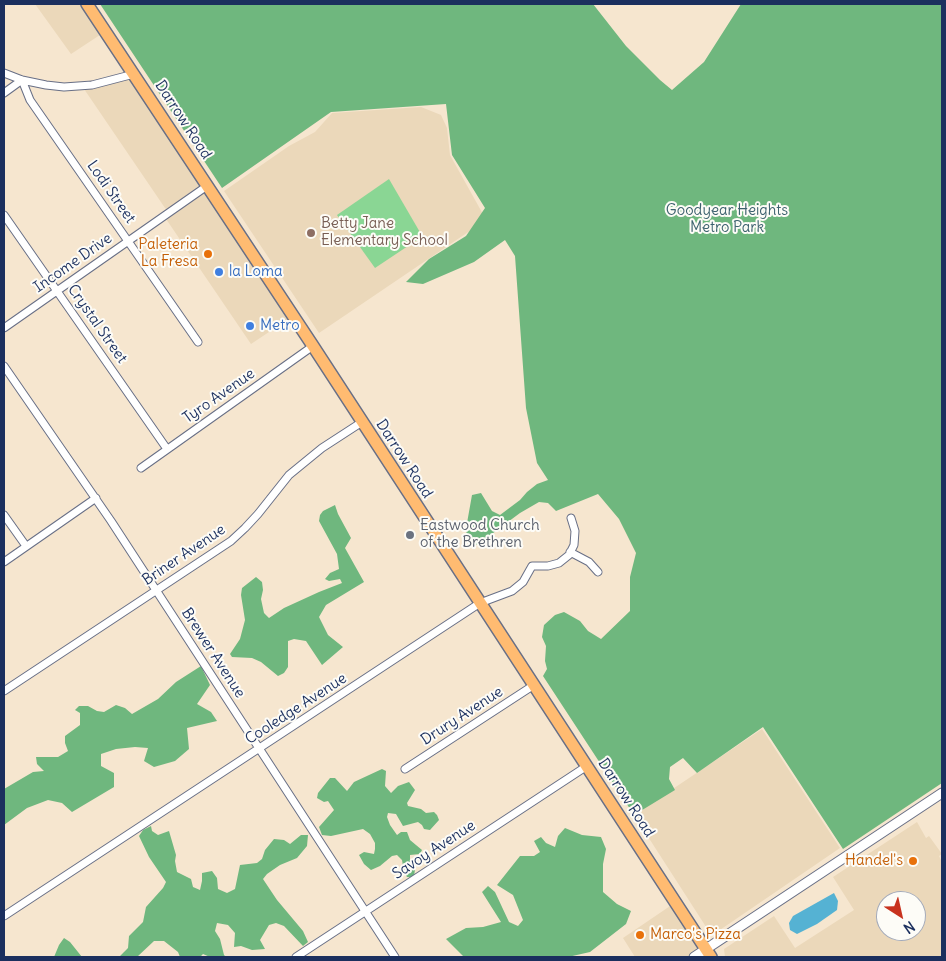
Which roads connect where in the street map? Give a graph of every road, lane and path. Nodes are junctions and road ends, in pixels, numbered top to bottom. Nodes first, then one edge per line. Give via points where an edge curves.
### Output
1 (87, 4) edge
2 (4, 73) edge
3 (134, 74) junction
4 (22, 80) junction
5 (4, 93) edge
6 (207, 186) junction
7 (4, 215) edge
8 (128, 241) junction
9 (57, 290) junction
10 (4, 328) edge
11 (198, 342) dead end
12 (313, 346) junction
13 (4, 366) edge
14 (362, 422) junction
15 (167, 450) junction
16 (141, 468) dead end
17 (96, 498) junction
18 (4, 515) edge
19 (571, 518) dead end
20 (26, 546) junction
21 (570, 552) junction
22 (4, 562) edge
23 (598, 572) dead end
24 (157, 591) junction
25 (480, 603) junction
26 (534, 684) junction
27 (4, 692) edge
28 (260, 749) junction
29 (587, 766) junction
30 (405, 769) dead end
31 (942, 793) edge
32 (366, 912) junction
33 (4, 916) edge
34 (709, 953) edge
35 (296, 957) edge
36 (395, 957) edge
37 (694, 957) edge

1 - 3 main road, Darrow Road
2 - 4 street
3 - 4 street via 82,86 52,86
3 - 6 main road, Darrow Road
4 - 5 street
4 - 8 street, Lodi Street via 30,100
6 - 8 street, Income Drive
6 - 12 main road, Darrow Road
7 - 9 street, Crystal Street
8 - 9 street, Income Drive
8 - 11 street, Lodi Street
9 - 10 street, Income Drive
9 - 15 street, Crystal Street
12 - 14 main road, Darrow Road
12 - 15 street, Tyro Avenue
13 - 17 street, Brewer Avenue
14 - 24 street, Briner Avenue via 289,474 238,535
14 - 25 main road, Darrow Road
15 - 16 street, Tyro Avenue
17 - 20 street
17 - 24 street, Brewer Avenue
18 - 20 street
19 - 21 street via 575,539
20 - 22 street
21 - 23 street via 589,562
21 - 25 street, Cooledge Avenue via 555,564 532,566 520,586
24 - 27 street, Briner Avenue
24 - 28 street, Brewer Avenue
25 - 26 main road, Darrow Road
25 - 28 street, Cooledge Avenue
26 - 29 main road, Darrow Road
26 - 30 street, Drury Avenue
28 - 32 street, Brewer Avenue
28 - 33 street, Cooledge Avenue
29 - 32 street, Savoy Avenue
29 - 34 main road, Darrow Road
31 - 34 street
32 - 35 street, Savoy Avenue
32 - 36 street, Brewer Avenue
34 - 37 street

